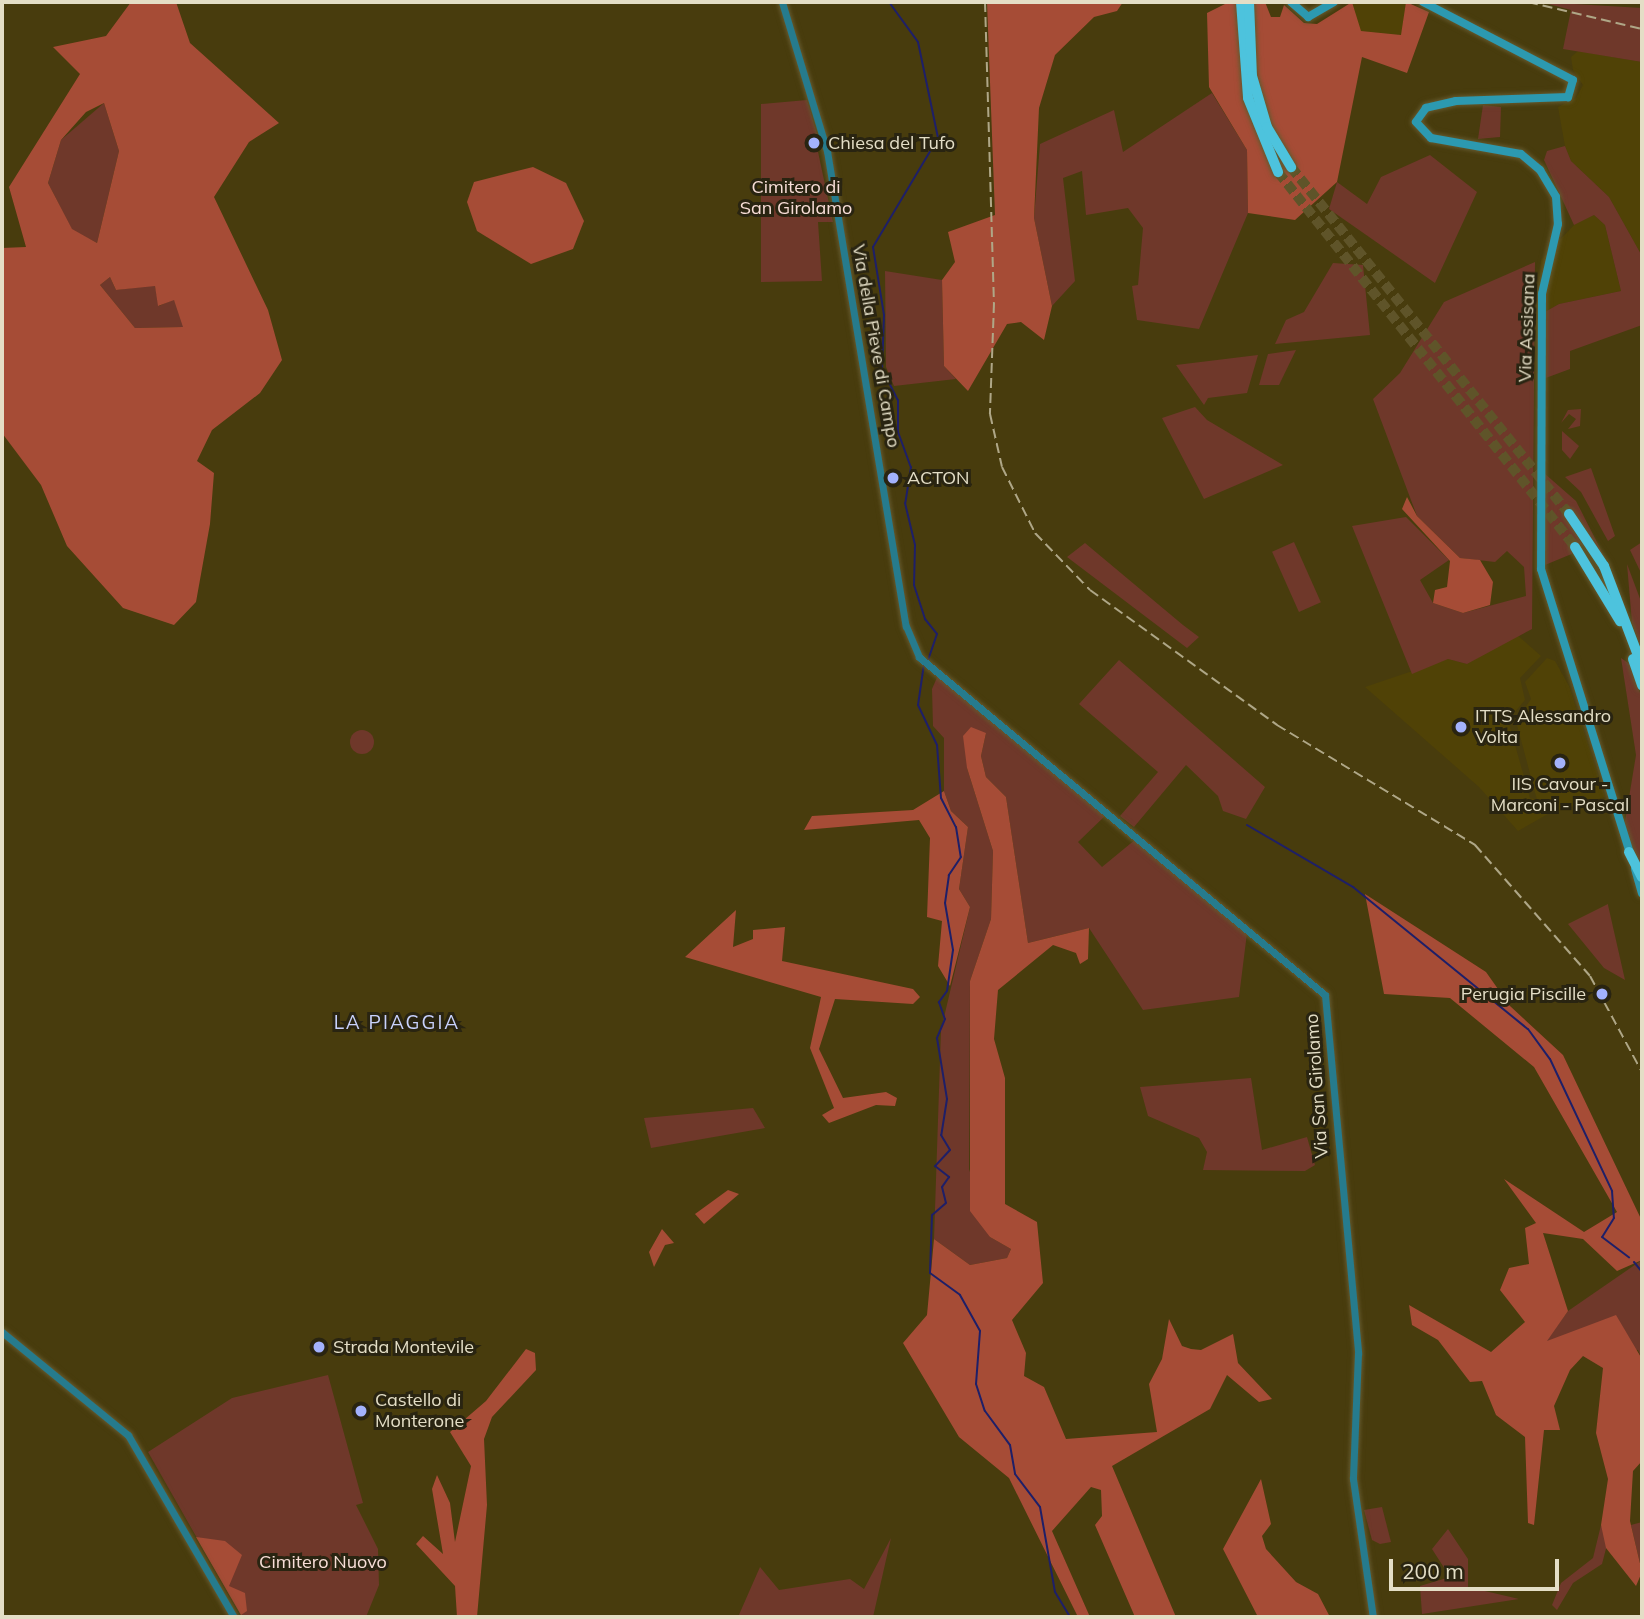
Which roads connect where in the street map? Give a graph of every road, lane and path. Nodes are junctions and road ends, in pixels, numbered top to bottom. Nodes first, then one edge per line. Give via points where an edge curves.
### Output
1 (782, 2) edge
2 (1241, 2) edge
3 (1249, 2) edge
4 (1291, 2) edge
5 (1334, 2) edge
6 (1423, 2) edge
7 (1291, 167) tunnel mouth
8 (1278, 172) tunnel mouth
9 (1569, 513) tunnel mouth
10 (1575, 547) tunnel mouth
11 (919, 657) joint
12 (1642, 666) edge
13 (1641, 681) edge
14 (1629, 852) junction
15 (1642, 877) edge
16 (1642, 893) edge
17 (2, 1332) edge
18 (234, 1617) edge
19 (1373, 1617) edge

1 - 11 street, Via della Pieve di Campo via 827,151 906,626
2 - 8 highway via 1248,99
3 - 7 highway via 1252,76 1267,127
4 - 5 main road via 1308,17
6 - 14 main road, Via Assisana via 1569,76 1574,85 1568,97 1443,103 1426,108 1416,122 1430,138 1521,155 1541,170 1556,197 1558,225 1542,294 1541,569
9 - 12 highway via 1604,566
10 - 13 highway via 1616,612
11 - 19 street, Via San Girolamo via 1325,995 1357,1353 1353,1479
14 - 15 highway
14 - 16 main road, Via Assisana
17 - 18 street via 128,1435

